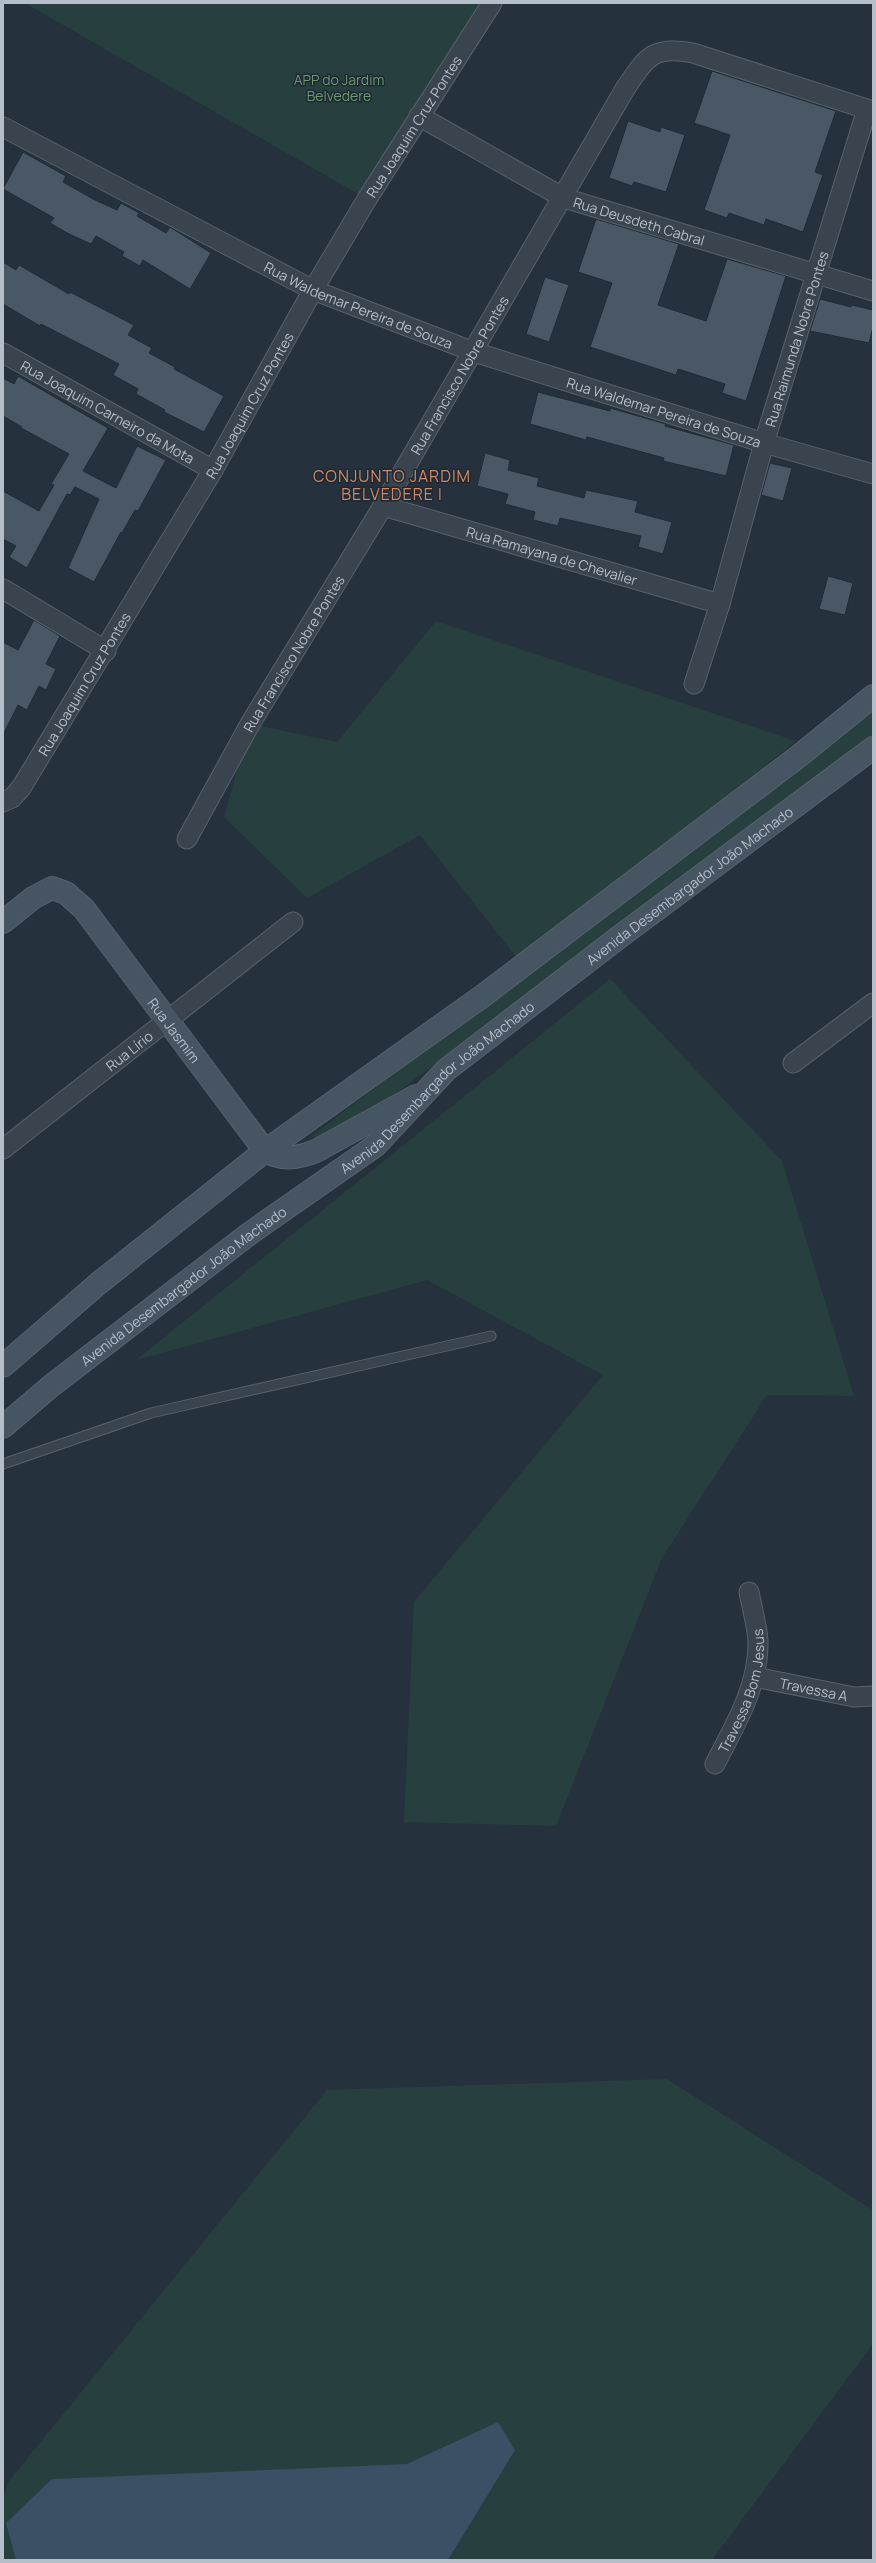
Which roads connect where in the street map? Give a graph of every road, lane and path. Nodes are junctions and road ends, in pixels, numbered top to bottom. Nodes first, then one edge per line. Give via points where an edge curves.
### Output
1 (492, 3) edge
2 (870, 110) edge
3 (419, 116) junction
4 (3, 127) edge
5 (564, 198) junction
6 (815, 273) junction
7 (313, 290) junction
8 (873, 291) edge
9 (474, 352) junction
10 (3, 353) edge
11 (764, 443) junction
12 (213, 470) junction
13 (873, 474) edge
14 (384, 506) junction
15 (3, 589) edge
16 (720, 604) junction
17 (106, 651) junction
18 (694, 684) dead end
19 (872, 694) edge
20 (873, 748) edge
21 (3, 802) edge
22 (187, 839) dead end
23 (3, 922) edge
24 (293, 922) dead end
25 (873, 1003) edge
26 (167, 1020) junction
27 (793, 1063) dead end
28 (426, 1090) junction
29 (3, 1149) edge
30 (266, 1151) junction
31 (491, 1336) dead end
32 (3, 1366) edge
33 (3, 1427) edge
34 (3, 1464) edge
35 (749, 1592) dead end
36 (755, 1677) junction
37 (873, 1696) edge
38 (715, 1764) dead end

1 - 3 street, Rua Joaquim Cruz Pontes
2 - 5 street, Rua Francisco Nobre Pontes via 693,53 673,49 661,51 649,56 625,89
2 - 6 street, Rua Raimunda Nobre Pontes
3 - 5 street, Rua Deusdeth Cabral
3 - 7 street, Rua Joaquim Cruz Pontes
4 - 7 street, Rua Waldemar Pereira de Souza
5 - 6 street, Rua Deusdeth Cabral
5 - 9 street, Rua Francisco Nobre Pontes
6 - 8 street, Rua Deusdeth Cabral
6 - 11 street, Rua Raimunda Nobre Pontes
7 - 9 street, Rua Waldemar Pereira de Souza
7 - 12 street, Rua Joaquim Cruz Pontes
9 - 11 street, Rua Waldemar Pereira de Souza
9 - 14 street, Rua Francisco Nobre Pontes
10 - 12 street, Rua Joaquim Carneiro da Mota
11 - 13 street, Rua Waldemar Pereira de Souza
11 - 16 street, Rua Raimunda Nobre Pontes
12 - 17 street, Rua Joaquim Cruz Pontes
14 - 16 street, Rua Ramayana de Chevalier
14 - 22 street, Rua Francisco Nobre Pontes via 250,724
15 - 17 street
16 - 18 street, Rua Raimunda Nobre Pontes
17 - 21 street, Rua Joaquim Cruz Pontes via 21,788 12,798
19 - 30 street via 799,756 484,995
20 - 28 street, Avenida Desembargador João Machado via 446,1070
23 - 26 street, Rua Jasmim via 33,898 52,888 70,895 84,909
24 - 26 street, Rua Lírio
25 - 27 street
26 - 29 street, Rua Lírio
26 - 30 street, Rua Jasmim
28 - 30 street via 335,1142 305,1155 279,1158
28 - 33 street, Avenida Desembargador João Machado via 375,1146 249,1234 51,1386
30 - 32 street via 99,1282
31 - 34 lane via 152,1413
35 - 36 street, Travessa Bom Jesus via 758,1640
36 - 37 street, Travessa A via 854,1696
36 - 38 street, Travessa Bom Jesus

